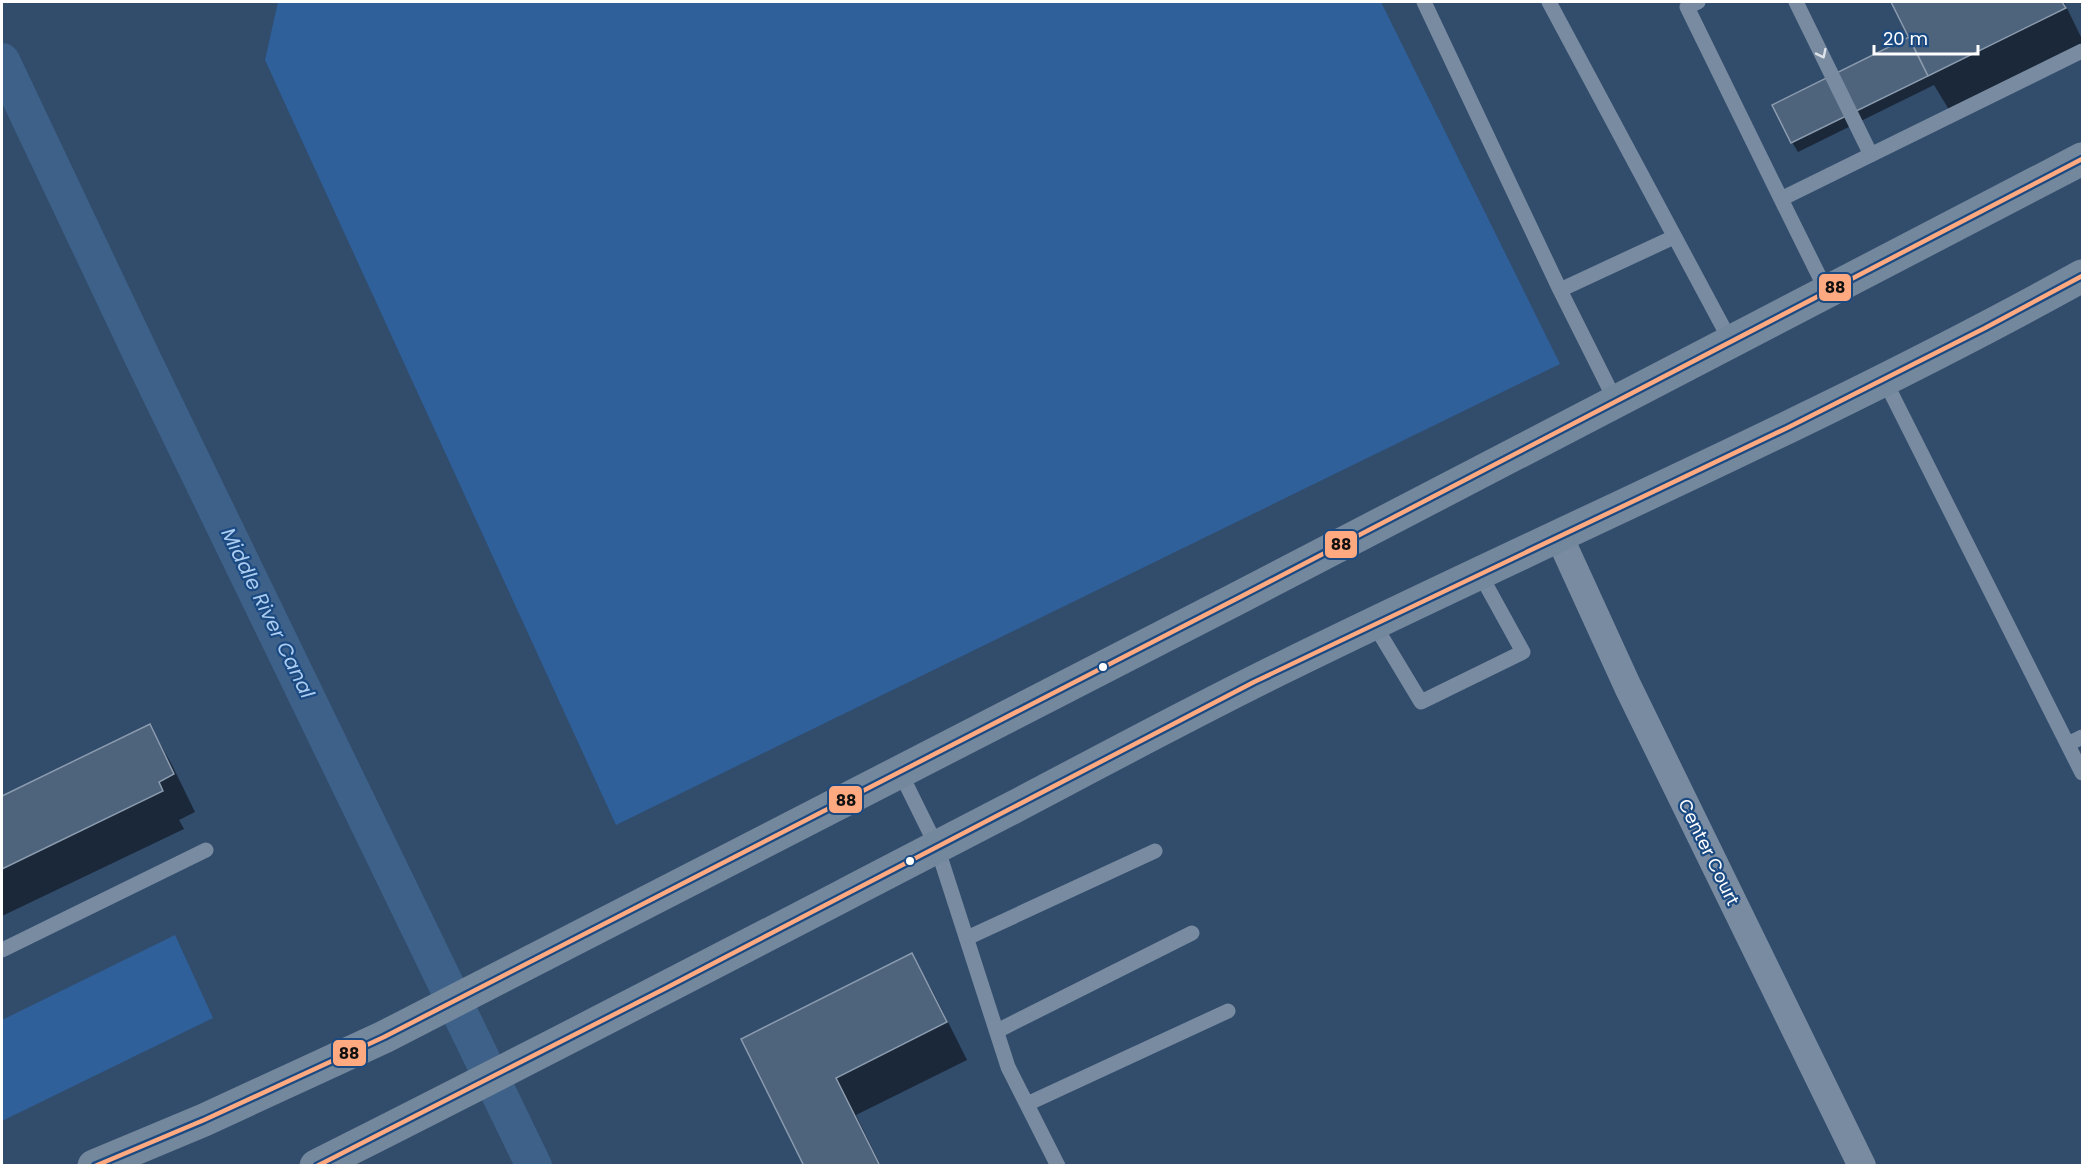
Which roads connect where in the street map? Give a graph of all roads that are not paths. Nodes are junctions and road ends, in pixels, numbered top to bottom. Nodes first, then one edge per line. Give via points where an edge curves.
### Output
1 (1425, 2) edge
2 (1549, 2) edge
3 (1698, 2) edge
4 (1796, 2) edge
5 (2082, 51) edge
6 (1871, 155) junction
7 (2082, 159) edge
8 (1781, 199) junction
9 (1674, 237) junction
10 (2082, 276) edge
11 (1560, 290) junction
12 (1827, 292) junction
13 (1731, 342) junction
14 (1884, 379) junction
15 (1616, 402) junction
16 (1559, 536) junction
17 (1480, 574) junction
18 (1374, 624) junction
19 (2082, 737) edge
20 (2068, 744) junction
21 (900, 772) junction
22 (2082, 773) edge
23 (937, 847) junction
24 (206, 850) dead end
25 (1155, 852) dead end
26 (1192, 933) dead end
27 (967, 938) junction
28 (2, 950) edge
29 (1228, 1011) dead end
30 (997, 1031) junction
31 (1027, 1104) junction
32 (94, 1166) edge
33 (316, 1166) edge
34 (1058, 1166) edge
35 (1862, 1166) edge

1 - 11 lane
2 - 9 lane
3 - 8 lane via 1688,7
4 -> 6 lane
5 - 6 lane
6 - 8 lane
7 - 12 main road
8 - 12 lane
9 - 11 lane
9 - 13 lane
10 - 14 main road
11 - 15 lane
12 - 13 main road
13 - 15 main road
14 - 16 main road
14 - 20 lane
15 - 21 main road
16 - 17 main road
16 - 35 street, Center Court via 1628,687
17 - 18 main road
17 - 18 lane via 1523,652 1421,702
18 - 23 main road
19 - 20 lane
20 - 22 lane
21 - 23 lane
21 - 32 main road via 384,1037
23 - 27 lane
23 - 33 main road
24 - 28 lane
25 - 27 lane
26 - 30 lane
27 - 30 lane
29 - 31 lane
30 - 31 lane via 1008,1067
31 - 34 lane

